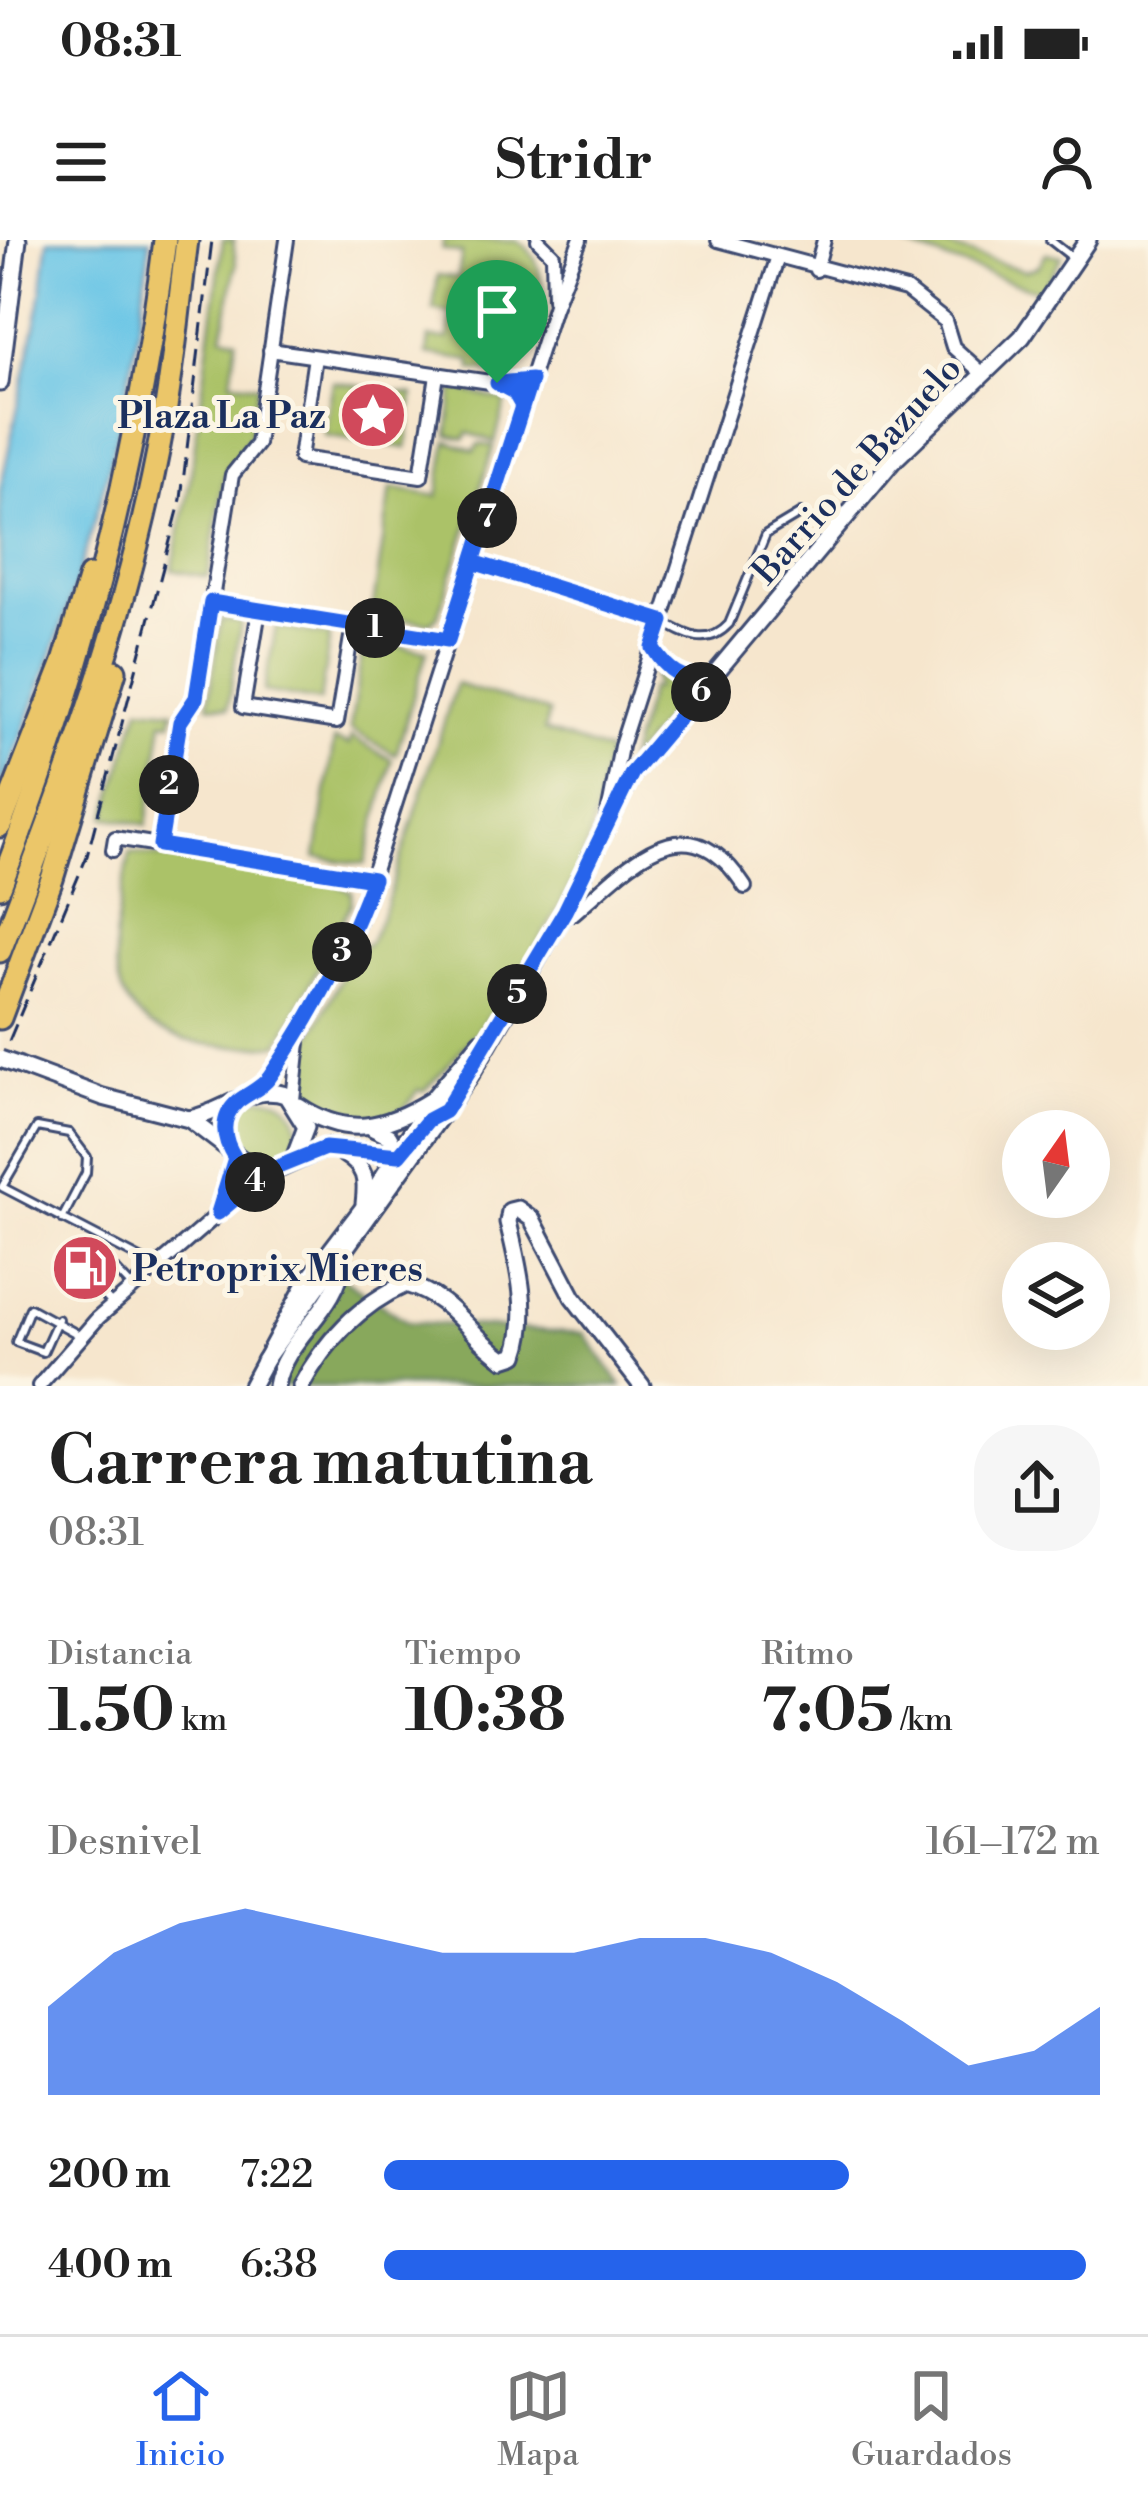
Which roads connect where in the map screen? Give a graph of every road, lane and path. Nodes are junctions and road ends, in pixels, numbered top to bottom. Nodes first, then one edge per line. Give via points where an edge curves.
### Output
1 (18, 240) edge
2 (165, 240) edge
3 (187, 240) edge
4 (286, 240) edge
5 (718, 240) edge
6 (824, 240) edge
7 (1050, 240) edge
8 (1088, 240) edge
9 (547, 246) edge
10 (577, 247) edge
11 (777, 259) junction
12 (1076, 260) junction
13 (816, 270) junction
14 (554, 307) junction
15 (270, 350) junction
16 (315, 357) junction
17 (982, 373) junction
18 (437, 375) junction
19 (531, 380) junction
20 (0, 383) edge
21 (497, 383) junction
22 (522, 406) junction
23 (136, 427) junction
24 (155, 461) junction
25 (800, 513) dead end
26 (473, 562) junction
27 (211, 602) junction
28 (259, 610) junction
29 (662, 621) junction
30 (353, 625) junction
31 (448, 640) junction
32 (653, 648) junction
33 (709, 682) junction
34 (607, 819) junction
35 (0, 826) edge
36 (160, 845) junction
37 (113, 850) dead end
38 (373, 879) junction
39 (0, 886) edge
40 (745, 886) dead end
41 (565, 911) junction
42 (0, 951) edge
43 (0, 1018) edge
44 (301, 1034) junction
45 (0, 1059) edge
46 (261, 1090) junction
47 (295, 1102) junction
48 (440, 1104) junction
49 (233, 1106) junction
50 (189, 1119) junction
51 (373, 1127) junction
52 (336, 1149) junction
53 (231, 1152) junction
54 (399, 1155) junction
55 (293, 1161) junction
56 (268, 1171) junction
57 (381, 1203) junction
58 (363, 1208) junction
59 (218, 1213) junction
60 (62, 1219) junction
61 (343, 1258) junction
62 (156, 1268) junction
63 (117, 1271) dead end
64 (133, 1288) junction
65 (98, 1290) dead end
66 (112, 1305) junction
67 (58, 1319) junction
68 (81, 1336) junction
69 (264, 1361) junction
70 (39, 1386) edge
71 (251, 1386) edge
72 (276, 1386) edge
73 (301, 1386) edge
74 (642, 1386) edge

1 - 20 street
2 - 23 highway
3 - 24 highway
4 - 15 street
5 - 11 street
6 - 13 street
7 - 12 lane
8 - 12 street, Barrio de Bazuelo
9 - 10 street
9 - 14 street
10 - 14 street
11 - 13 street
11 - 29 street
12 - 17 street, Barrio de Bazuelo via 1035,321
13 - 17 street via 907,290 945,321 952,347
14 - 19 street
15 - 16 street
15 - 27 street via 257,444 232,475
16 - 18 street
16 - 18 street via 300,458 404,474 421,476
17 - 33 street, Barrio de Bazuelo via 892,462
18 - 21 street
19 - 21 street
19 - 22 street
21 - 22 street
22 - 26 street
23 - 35 highway via 64,662
23 - 39 highway via 91,631
24 - 42 highway via 110,646
24 - 43 highway via 147,537 107,704
25 - 29 lane via 766,534 720,634 697,639
26 - 29 street
26 - 31 street
27 - 28 street
27 - 36 street
28 - 30 street
28 - 30 street via 243,707 265,711 337,722
29 - 32 street
30 - 31 street
31 - 38 street
32 - 33 street via 665,668
32 - 34 street
33 - 34 street, Barrio de Bazuelo via 632,773
34 - 41 street
36 - 37 street via 115,838
36 - 38 street
38 - 44 street
40 - 41 street via 698,840 670,841 574,913
41 - 48 street
44 - 46 street
44 - 47 street
45 - 50 street, bridge
46 - 47 street
46 - 49 street
47 - 51 street via 325,1124
47 - 55 street via 306,1127
48 - 51 street
48 - 54 street
48 - 57 street
49 - 50 street
49 - 53 street via 225,1126
50 - 53 street
51 - 54 street
52 - 54 street
52 - 55 street
52 - 58 street via 367,1178
53 - 56 street
53 - 59 street
54 - 57 street
54 - 58 street
55 - 56 street
56 - 59 street
57 - 61 street
58 - 61 street
58 - 69 street via 308,1280
59 - 62 street
60 - 60 lane via 87,1157 69,1133 37,1127 2,1187
60 - 62 lane
61 - 69 street
61 - 72 street via 341,1284
62 - 64 street
63 - 64 lane
64 - 66 street
65 - 66 lane
66 - 68 street
67 - 67 lane via 30,1308 16,1342 43,1352
67 - 68 lane
68 - 70 street
69 - 71 street
73 - 74 street via 336,1334 406,1284 455,1309 504,1359 516,1355 522,1300 508,1222 518,1209

